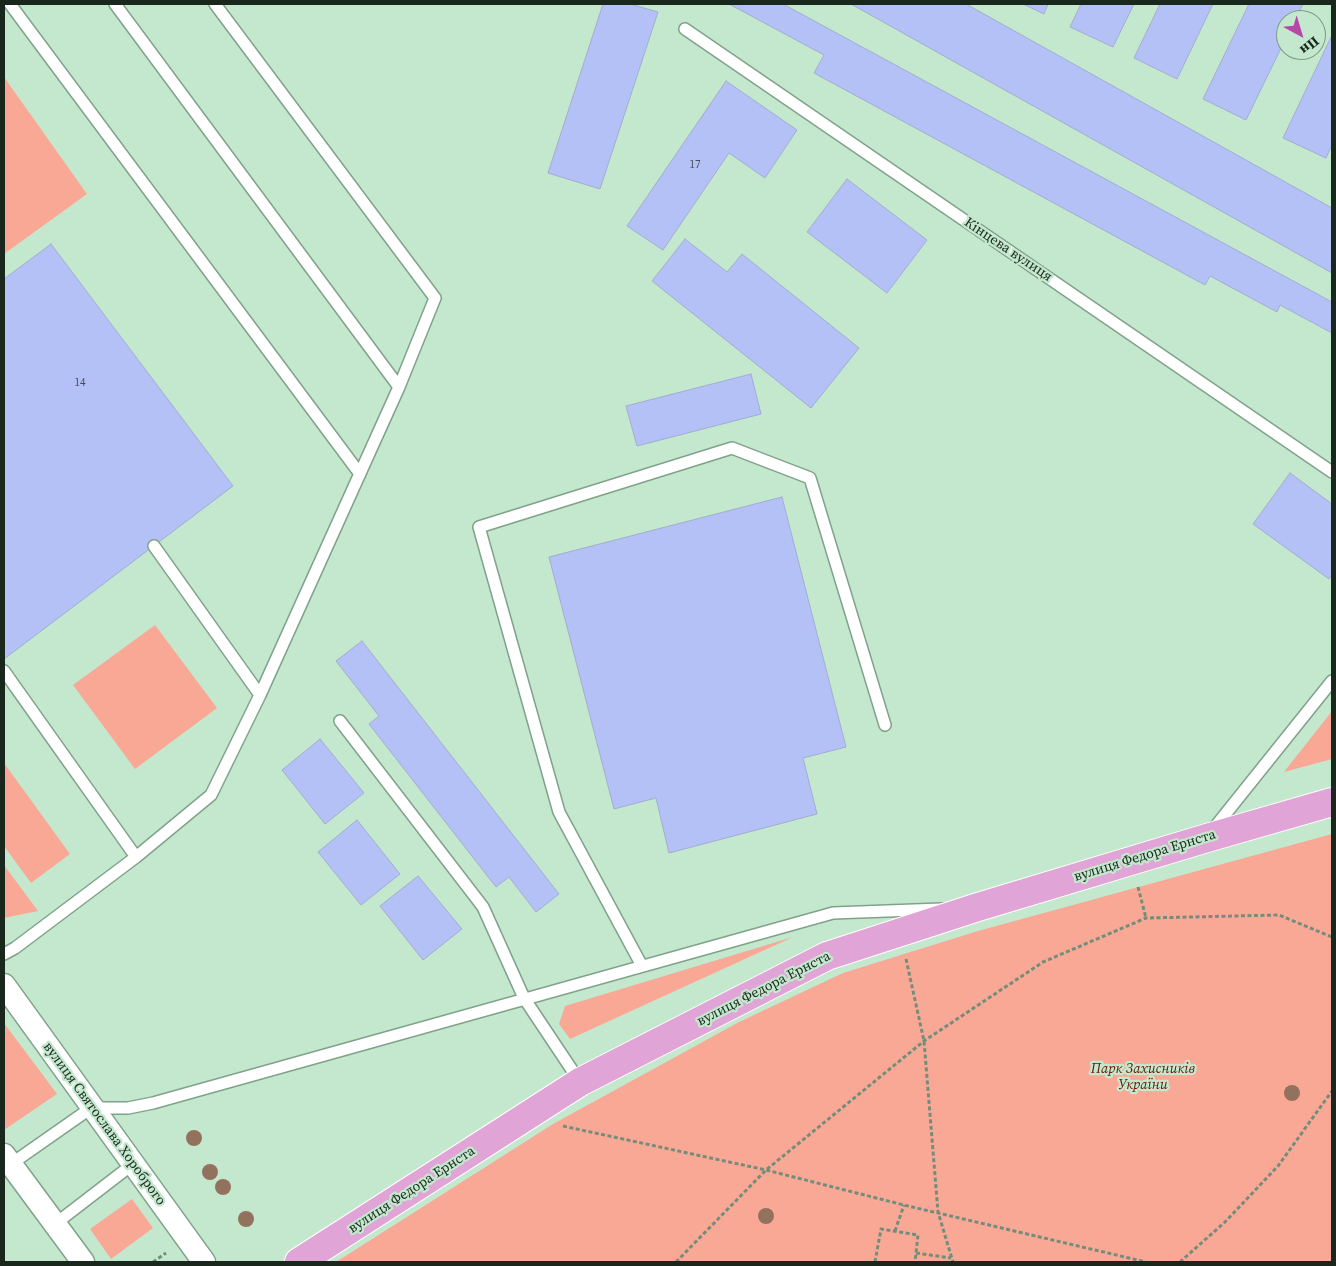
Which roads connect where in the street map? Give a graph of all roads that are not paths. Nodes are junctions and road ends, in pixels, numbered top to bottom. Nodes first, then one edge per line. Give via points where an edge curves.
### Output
1 (10, 4) edge
2 (115, 4) edge
3 (215, 4) edge
4 (685, 29) dead end
5 (399, 387) junction
6 (1332, 472) edge
7 (360, 474) junction
8 (154, 546) dead end
9 (4, 672) edge
10 (1332, 681) edge
11 (260, 696) junction
12 (340, 721) dead end
13 (884, 725) dead end
14 (1332, 802) edge
15 (1206, 838) junction
16 (136, 857) junction
17 (978, 907) junction
18 (4, 954) edge
19 (642, 966) junction
20 (4, 985) edge
21 (524, 998) junction
22 (580, 1082) junction
23 (91, 1108) junction
24 (7, 1159) edge
25 (133, 1164) junction
26 (55, 1224) junction
27 (83, 1262) edge
28 (204, 1262) edge
29 (299, 1262) edge

1 - 7 lane
2 - 5 lane
3 - 5 lane via 435,298
4 - 6 lane, Кінцева вулиця
5 - 7 lane
7 - 11 lane
8 - 11 lane
9 - 16 lane
10 - 15 lane
11 - 16 lane via 211,795
12 - 21 lane via 483,907
13 - 19 lane via 810,478 732,448 479,527 559,812
14 - 15 main road, вулиця Федора Ернста
15 - 17 main road, вулиця Федора Ернста
16 - 18 lane
17 - 19 lane via 833,913
17 - 22 main road, вулиця Федора Ернста via 827,956
19 - 21 lane
20 - 23 street, вулиця Святослава Хороброго
21 - 22 lane
21 - 23 lane via 153,1103 128,1108
22 - 29 main road, вулиця Федора Ернста
23 - 24 lane
23 - 25 street, вулиця Святослава Хороброго
24 - 26 street
25 - 26 lane
25 - 28 street, вулиця Святослава Хороброго
26 - 27 street

